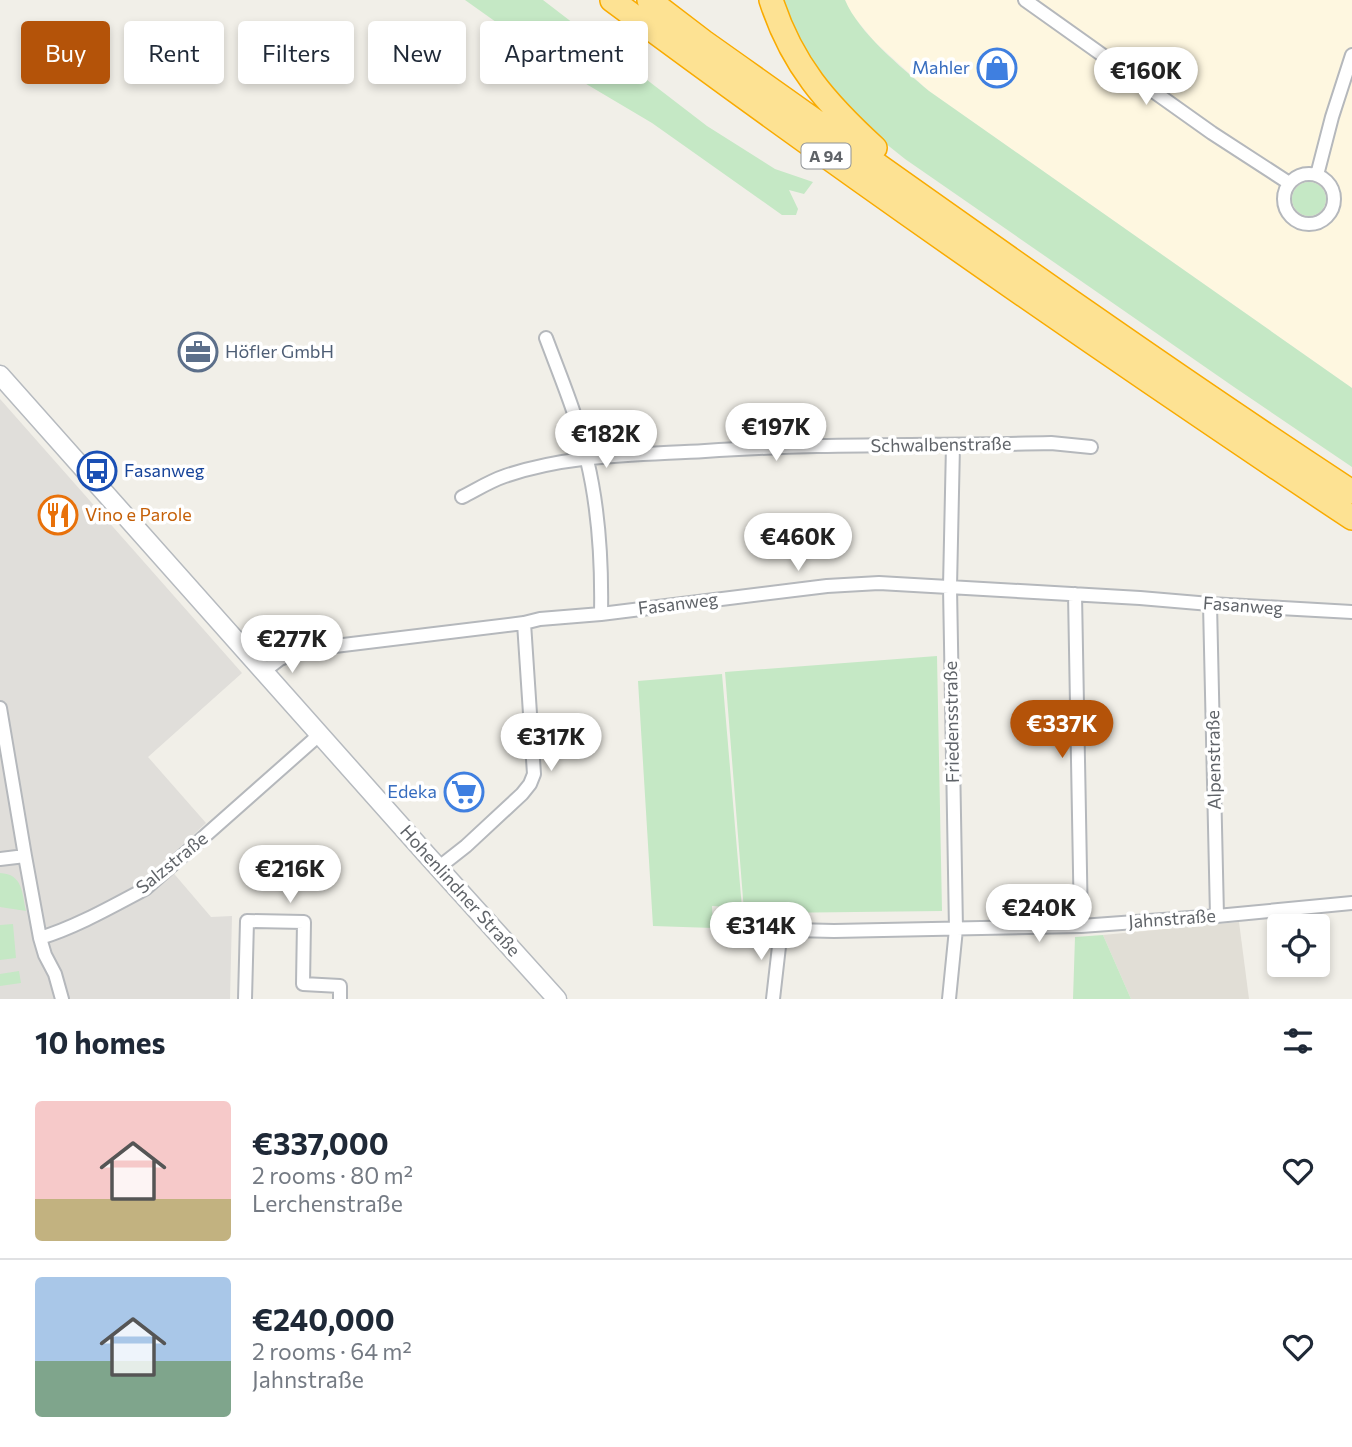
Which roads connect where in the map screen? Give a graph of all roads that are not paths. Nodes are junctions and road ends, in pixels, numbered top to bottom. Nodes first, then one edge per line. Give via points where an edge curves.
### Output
1 (612, 0) edge
2 (649, 0) edge
3 (771, 0) edge
4 (1025, 0) edge
5 (1352, 55) edge
6 (1317, 175) junction
7 (1289, 183) junction
8 (906, 186) junction
9 (546, 338) dead end
10 (0, 375) edge
11 (953, 445) junction
12 (1091, 447) dead end
13 (587, 459) junction
14 (1352, 492) edge
15 (462, 497) dead end
16 (1352, 518) edge
17 (950, 587) junction
18 (1076, 594) junction
19 (1210, 604) junction
20 (1352, 612) edge
21 (601, 614) junction
22 (524, 623) junction
23 (263, 672) junction
24 (0, 708) edge
25 (319, 735) junction
26 (24, 856) junction
27 (0, 859) edge
28 (438, 869) junction
29 (1352, 904) edge
30 (1217, 916) junction
31 (729, 922) dead end
32 (1081, 926) junction
33 (781, 929) junction
34 (957, 929) junction
35 (40, 938) junction
36 (62, 999) edge
37 (245, 999) edge
38 (340, 999) edge
39 (557, 999) edge
40 (773, 999) edge
41 (950, 999) edge

1 - 16 highway, A 94 via 1043,310
2 - 8 highway, A 94
3 - 8 highway via 783,34 806,74
4 - 7 street
5 - 6 street
6 - 7 street via 1301,175
6 - 7 street via 1329,184 1334,198 1330,212 1311,224 1295,219 1285,207
8 - 14 highway, A 94
9 - 13 street
10 - 23 street, Hohenlindner Straße
11 - 12 street, Schwalbenstraße
11 - 13 street, Schwalbenstraße via 768,447
11 - 17 street, Friedensstraße
13 - 15 street, Schwalbenstraße via 504,477
13 - 21 street via 599,538
17 - 18 street, Fasanweg
17 - 21 street, Fasanweg via 828,586
17 - 34 street, Friedensstraße
18 - 19 street, Fasanweg
18 - 32 street
19 - 20 street, Fasanweg
19 - 30 street, Alpenstraße
21 - 22 street, Fasanweg
22 - 23 street, Fasanweg via 302,650
22 - 28 street via 534,774 522,794
23 - 25 street, Hohenlindner Straße
24 - 26 street
25 - 28 street, Hohenlindner Straße
25 - 35 street, Salzstraße via 145,889
26 - 27 street
26 - 35 street
28 - 39 street, Hohenlindner Straße
29 - 30 street, Jahnstraße
30 - 32 street, Jahnstraße
31 - 33 street, Jahnstraße via 753,929
32 - 34 street, Jahnstraße
33 - 34 street, Jahnstraße
33 - 40 street
34 - 41 street, Friedensstraße
35 - 36 street
37 - 38 street via 247,921 304,922 303,984 340,986

